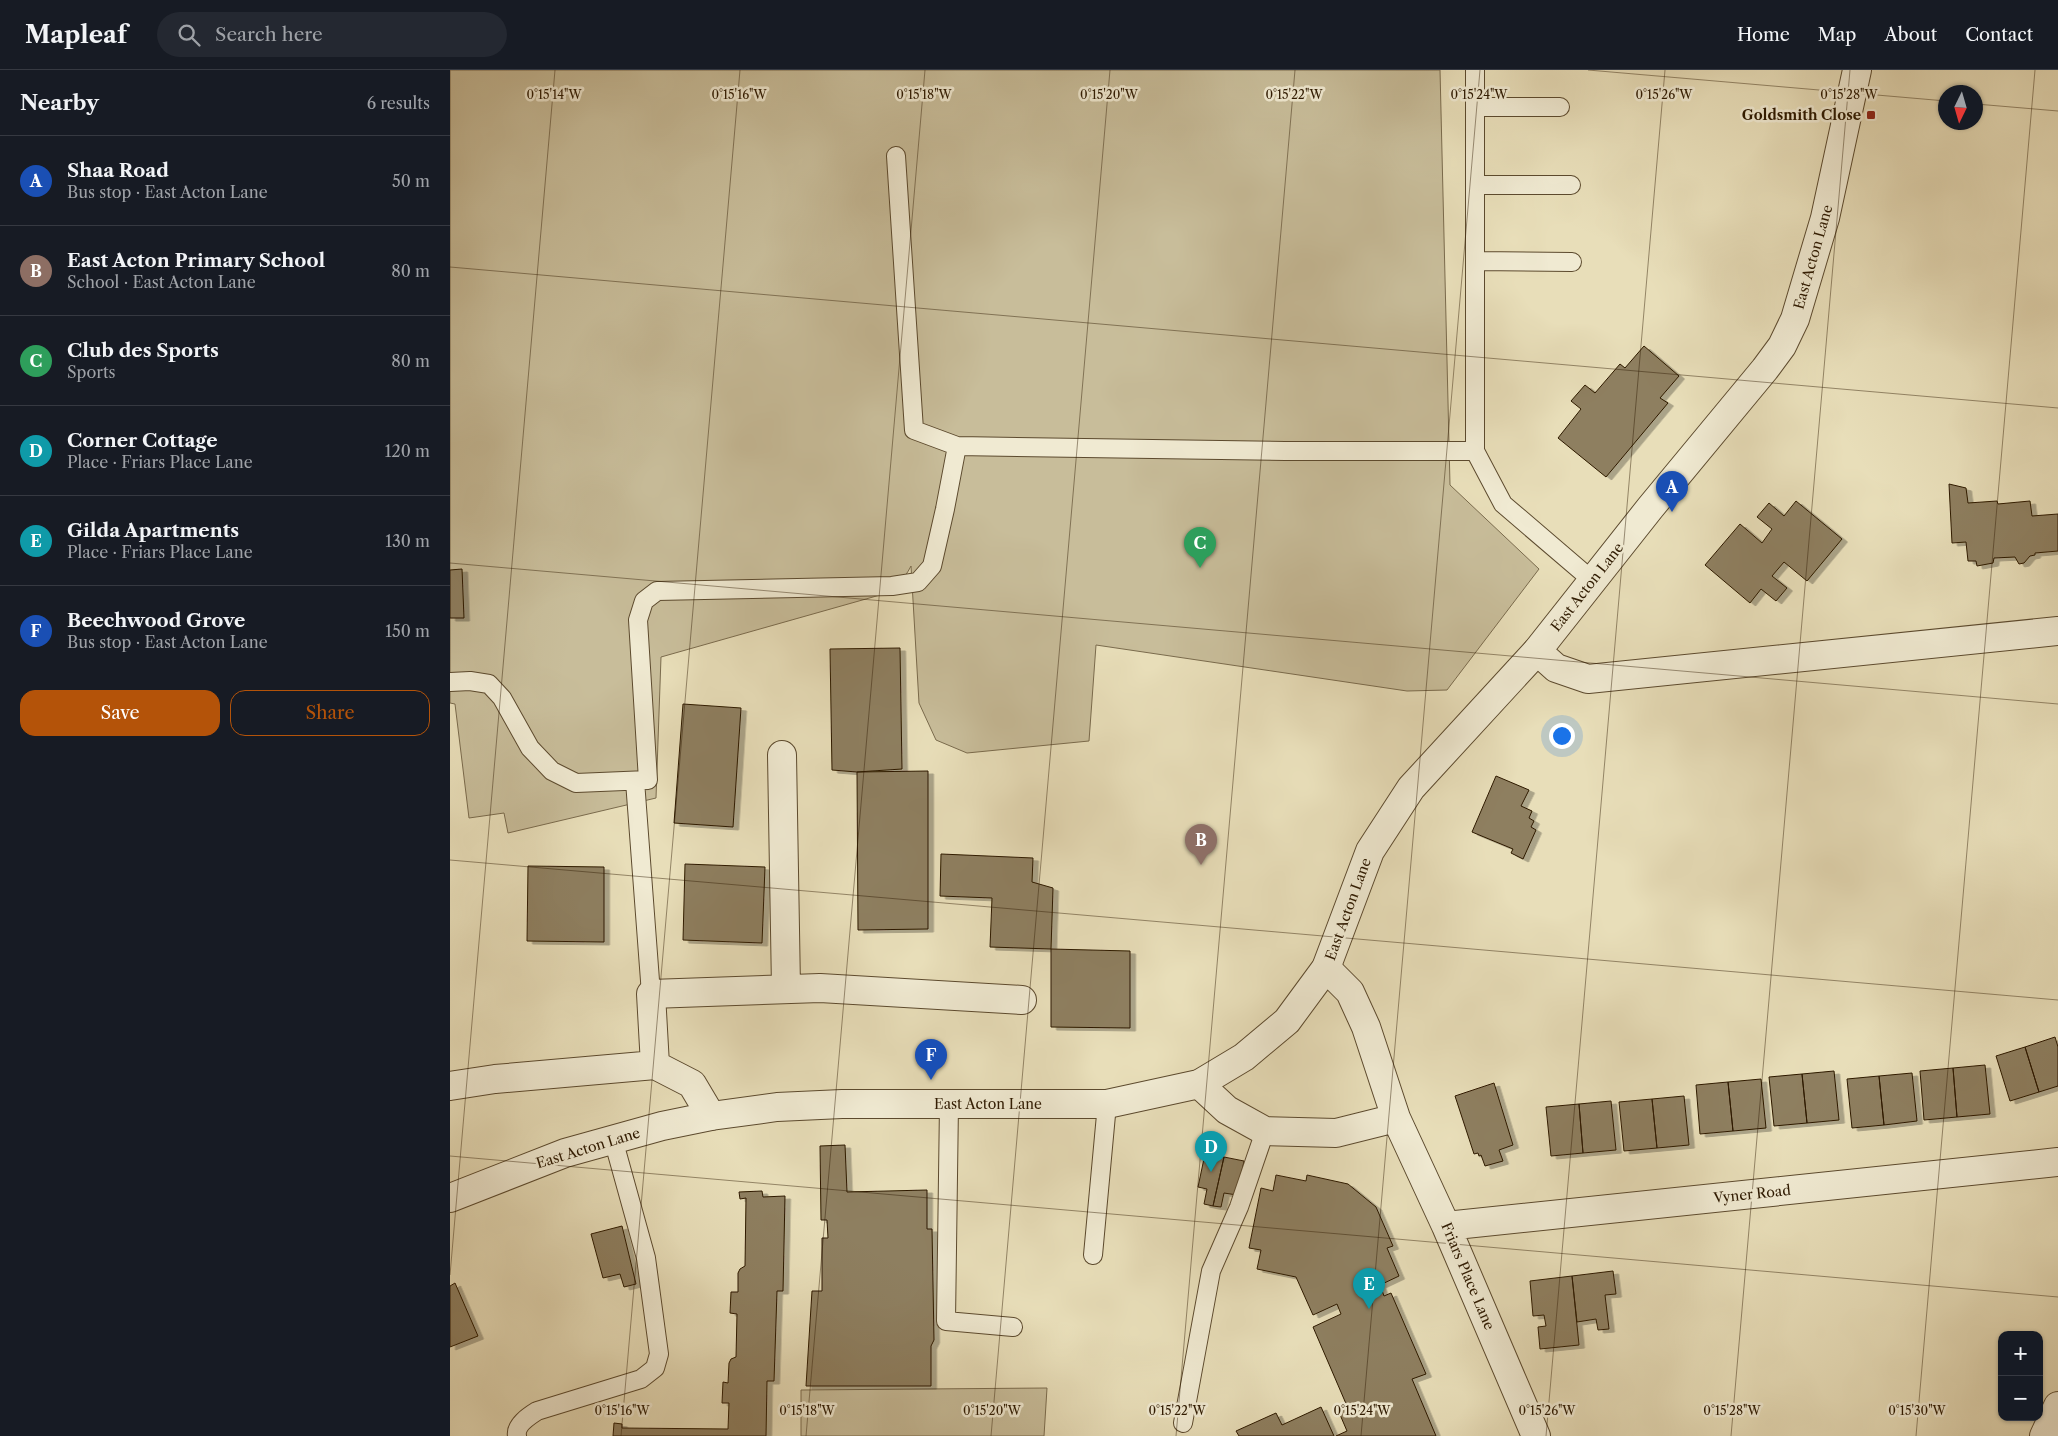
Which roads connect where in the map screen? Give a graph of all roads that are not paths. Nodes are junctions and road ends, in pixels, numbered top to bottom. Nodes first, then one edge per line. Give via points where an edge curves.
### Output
1 (1475, 70) edge
2 (1857, 70) edge
3 (1475, 107) junction
4 (1560, 107) dead end
5 (896, 156) dead end
6 (1571, 185) dead end
7 (1475, 186) junction
8 (1475, 261) junction
9 (1572, 262) dead end
10 (957, 446) junction
11 (1475, 451) junction
12 (1593, 580) junction
13 (2058, 631) edge
14 (1537, 651) junction
15 (450, 682) edge
16 (782, 755) dead end
17 (635, 780) junction
18 (1326, 968) junction
19 (786, 988) junction
20 (651, 994) junction
21 (1022, 1000) dead end
22 (655, 1064) junction
23 (1198, 1084) junction
24 (450, 1086) edge
25 (949, 1104) junction
26 (1107, 1104) junction
27 (711, 1116) junction
28 (1396, 1118) junction
29 (1265, 1131) junction
30 (614, 1139) junction
31 (2058, 1162) edge
32 (450, 1198) edge
33 (1446, 1226) junction
34 (1093, 1255) dead end
35 (1013, 1327) dead end
36 (2058, 1406) edge
37 (1184, 1423) dead end
38 (516, 1436) edge
39 (1536, 1436) edge
40 (2044, 1436) edge

1 - 3 lane
2 - 12 street, East Acton Lane via 1825,218 1795,319 1782,346
3 - 4 lane
3 - 7 lane
5 - 10 lane via 914,430
6 - 7 lane
7 - 8 lane
8 - 9 lane
8 - 11 lane
10 - 11 lane
10 - 17 lane via 932,566 918,582 892,586 657,591 644,601 638,620 648,780
11 - 12 lane via 1503,504
12 - 14 street, East Acton Lane
13 - 14 street via 1588,679 1556,668
14 - 18 street, East Acton Lane via 1411,788 1370,851
15 - 17 lane via 489,684 502,698 530,748 552,771 576,783
16 - 19 street
17 - 20 lane
18 - 23 street, East Acton Lane via 1287,1020 1244,1057
18 - 28 street, Friars Place Lane via 1350,992 1366,1027
19 - 20 street
19 - 21 street
20 - 22 street
22 - 24 street
22 - 27 street via 692,1084
23 - 26 street, East Acton Lane
23 - 29 street via 1226,1110
25 - 26 street, East Acton Lane
25 - 27 street, East Acton Lane via 777,1107
25 - 35 lane via 946,1321
26 - 34 lane
27 - 30 street, East Acton Lane
28 - 29 street via 1336,1133
28 - 33 street, Friars Place Lane
29 - 37 lane via 1239,1207 1211,1271
30 - 32 street, East Acton Lane via 565,1153
30 - 38 lane via 646,1258 659,1354 655,1368 641,1379 537,1411 525,1419
31 - 33 street, Vyner Road
33 - 39 street, Friars Place Lane
36 - 40 street

